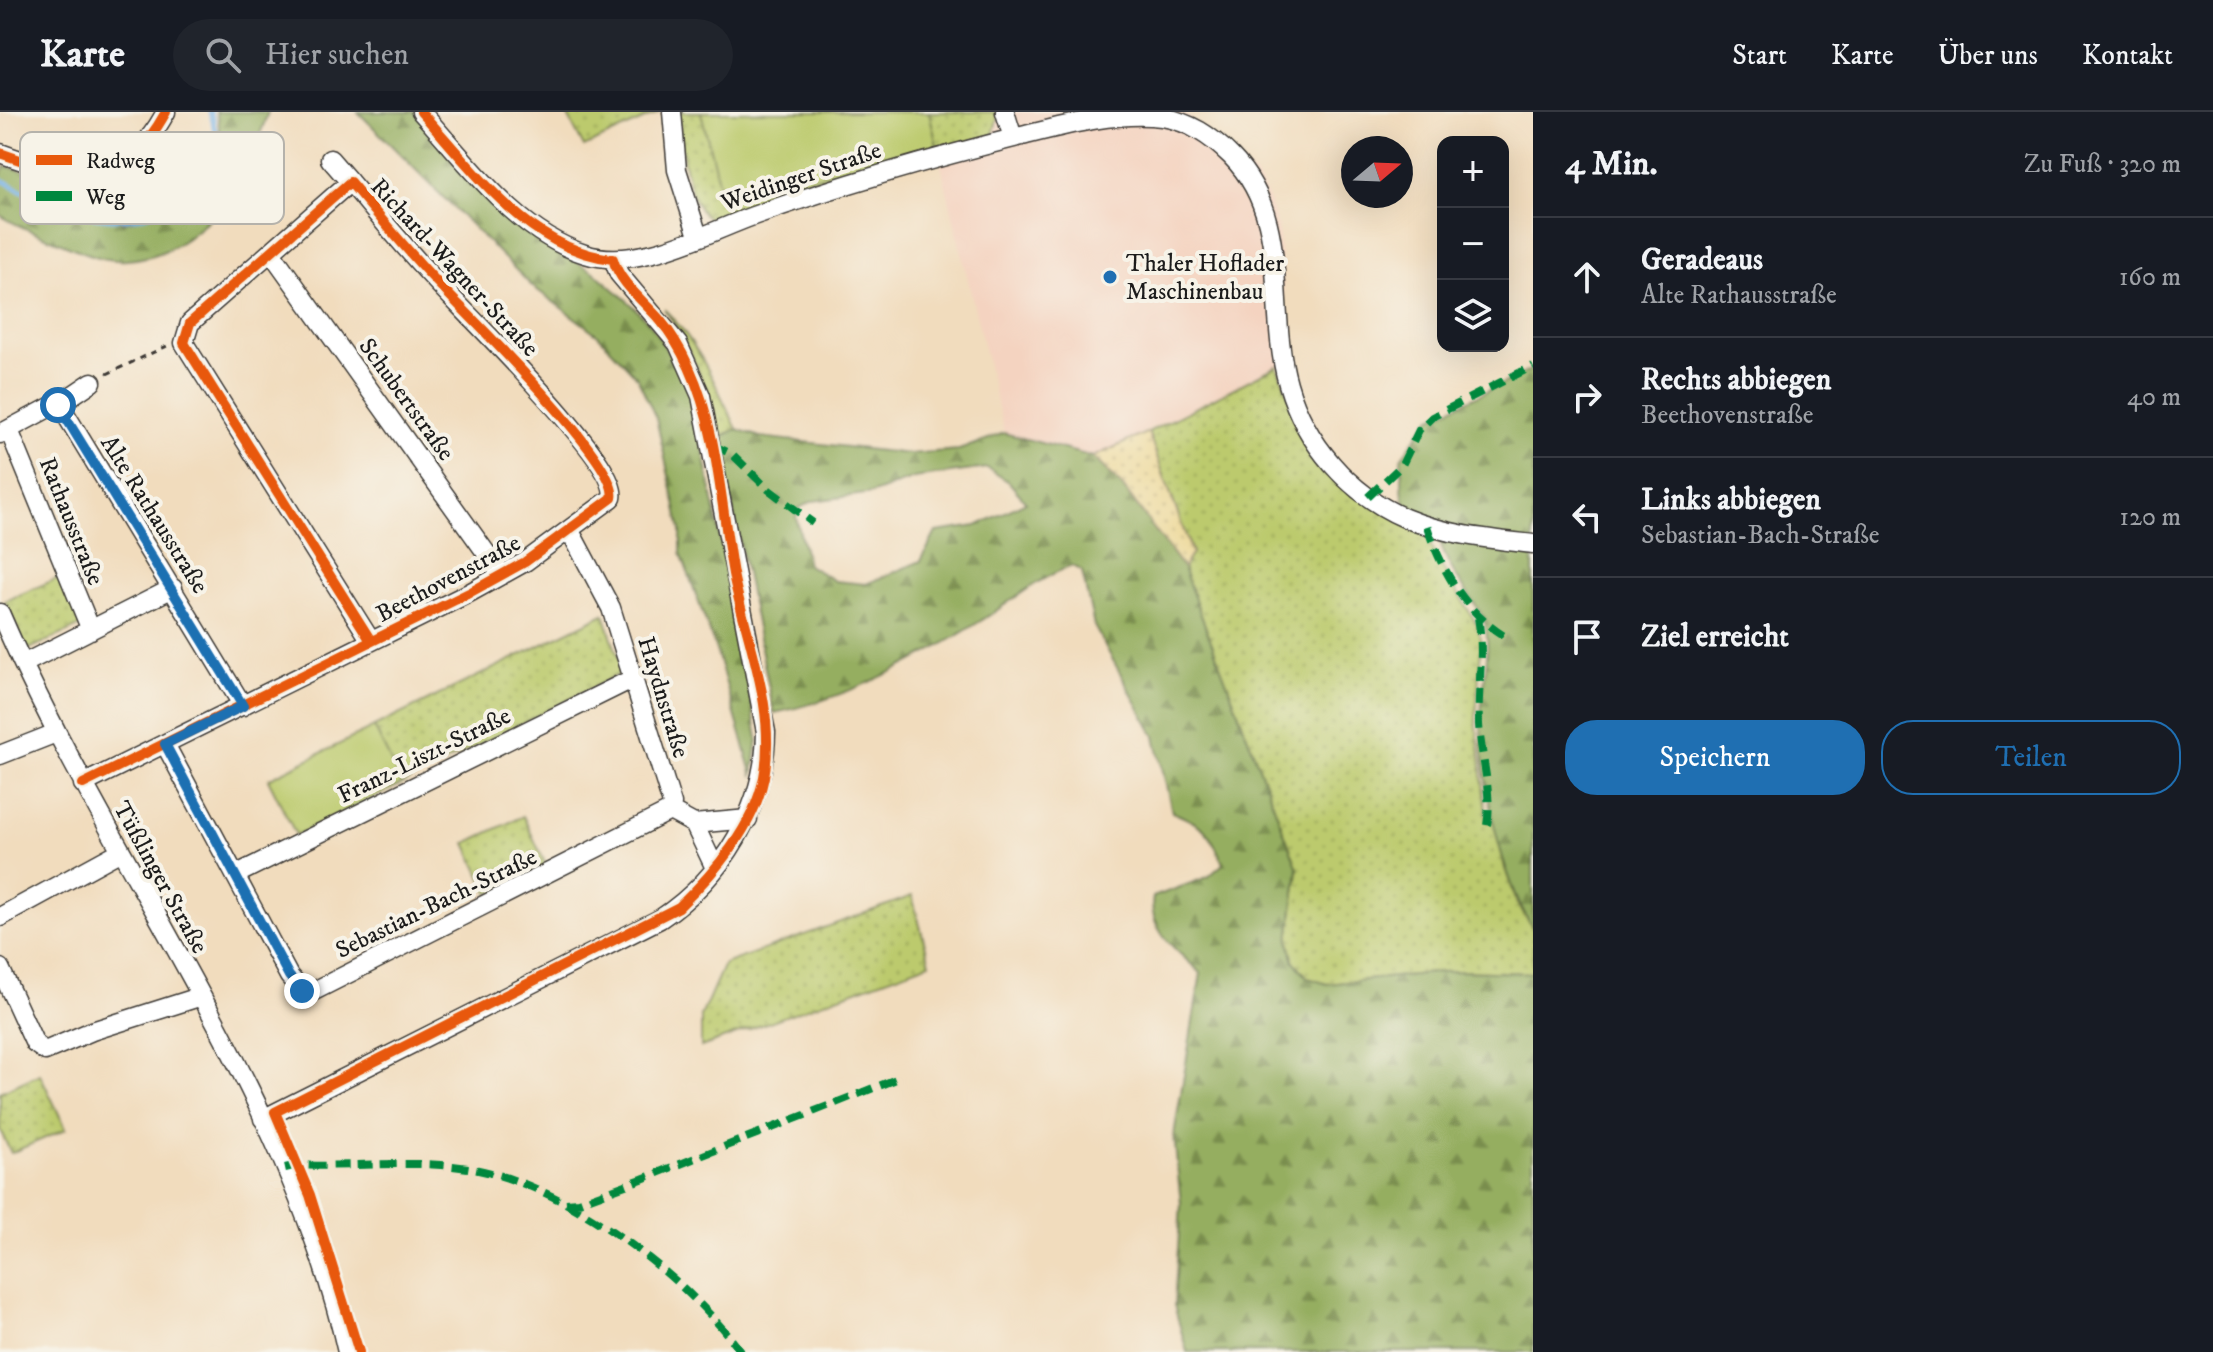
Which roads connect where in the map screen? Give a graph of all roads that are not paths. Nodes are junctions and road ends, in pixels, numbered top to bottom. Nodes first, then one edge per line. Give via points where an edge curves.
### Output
1 (166, 112) edge
2 (421, 112) edge
3 (672, 112) edge
4 (1005, 112) edge
5 (1122, 113) edge
6 (1183, 117) edge
7 (154, 132) edge
8 (1013, 138) junction
9 (0, 153) edge
10 (330, 159) dead end
11 (20, 160) edge
12 (350, 182) junction
13 (698, 236) junction
14 (271, 252) junction
15 (613, 259) junction
16 (92, 382) road end
17 (58, 405) junction
18 (5, 432) edge
19 (570, 531) junction
20 (1533, 544) edge
21 (502, 575) junction
22 (173, 588) junction
23 (0, 613) edge
24 (91, 630) junction
25 (371, 641) junction
26 (23, 664) junction
27 (634, 678) junction
28 (243, 706) junction
29 (56, 733) junction
30 (165, 744) junction
31 (0, 755) edge
32 (83, 784) junction
33 (670, 811) junction
34 (748, 819) junction
35 (694, 824) junction
36 (121, 851) junction
37 (715, 868) junction
38 (235, 875) junction
39 (0, 917) edge
40 (0, 968) edge
41 (199, 997) junction
42 (263, 1119) junction
43 (347, 1352) edge

1 - 7 street
2 - 15 street, Weidinger Straße via 523,219 563,246
3 - 13 street via 677,170
4 - 8 street
5 - 6 street, Weidinger Straße
5 - 8 street, Weidinger Straße
6 - 20 street, Weidinger Straße via 1224,148 1262,201 1273,243 1288,382 1306,426 1333,466 1368,497 1404,518 1454,534
8 - 13 street, Weidinger Straße via 848,182
9 - 11 street
10 - 12 street
12 - 14 street, Richard-Wagner-Straße
12 - 19 street, Richard-Wagner-Straße via 433,279 521,368 612,481 612,498
13 - 15 street, Weidinger Straße
14 - 21 street, Schubertstraße
14 - 25 street, Richard-Wagner-Straße via 190,323 184,343
15 - 34 street via 619,274 678,344 705,412 766,732 763,780
16 - 17 street
17 - 18 street
17 - 22 street, Alte Rathausstraße
18 - 24 street, Rathausstraße
19 - 21 street, Beethovenstraße
19 - 27 street, Haydnstraße via 603,587
21 - 25 street, Beethovenstraße
22 - 24 street
22 - 28 street, Alte Rathausstraße
23 - 26 street, Tüßlinger Straße
24 - 26 street
25 - 28 street, Beethovenstraße
26 - 29 street, Tüßlinger Straße
27 - 33 street, Haydnstraße
27 - 38 street, Franz-Liszt-Straße
28 - 30 street, Beethovenstraße
29 - 31 street
29 - 32 street, Tüßlinger Straße
30 - 32 street, Beethovenstraße
30 - 38 street, Sebastian-Bach-Straße
32 - 36 street, Tüßlinger Straße
33 - 35 street
33 - 38 street, Sebastian-Bach-Straße via 314,991 302,991 289,976
34 - 35 street
34 - 37 street
35 - 37 street
36 - 39 street
36 - 41 street, Tüßlinger Straße
37 - 42 street via 679,907 660,919
40 - 41 street via 35,1044 45,1051
41 - 42 street, Tüßlinger Straße
42 - 43 street, Tüßlinger Straße via 304,1218

